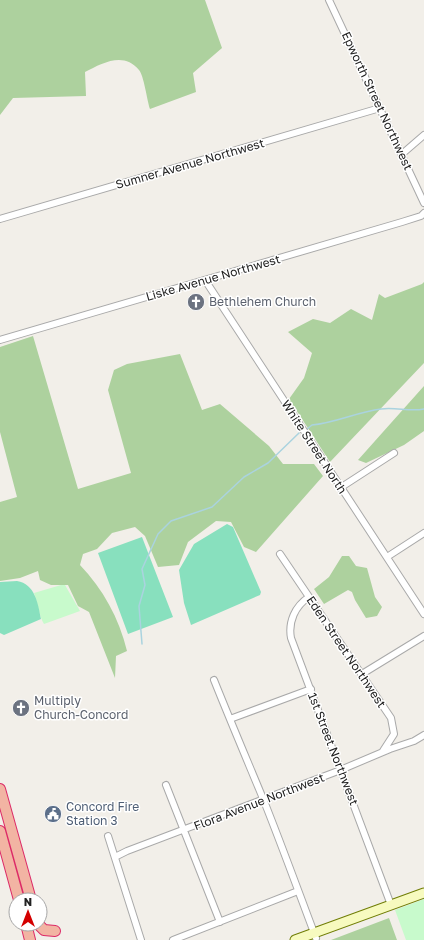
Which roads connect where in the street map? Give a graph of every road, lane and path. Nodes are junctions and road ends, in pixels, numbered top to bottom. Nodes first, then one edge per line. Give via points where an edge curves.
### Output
1 (329, 0) edge
2 (380, 108) junction
3 (424, 135) edge
4 (402, 154) junction
5 (424, 203) edge
6 (424, 213) edge
7 (0, 219) edge
8 (205, 280) junction
9 (0, 340) edge
10 (394, 453) dead end
11 (340, 488) junction
12 (424, 533) edge
13 (280, 554) dead end
14 (386, 557) junction
15 (309, 597) junction
16 (424, 614) edge
17 (424, 636) edge
18 (362, 674) junction
19 (214, 680) dead end
20 (310, 689) junction
21 (230, 719) junction
22 (424, 735) edge
23 (392, 746) junction
24 (342, 770) junction
25 (166, 785) dead end
26 (0, 789) edge
27 (264, 800) junction
28 (5, 826) edge
29 (0, 831) edge
30 (185, 831) junction
31 (108, 836) dead end
32 (116, 857) junction
33 (298, 891) junction
34 (17, 892) edge
35 (28, 892) edge
36 (424, 893) edge
37 (424, 899) edge
38 (391, 905) junction
39 (220, 922) junction
40 (48, 930) edge
41 (316, 938) edge
42 (47, 940) edge
43 (141, 940) edge
44 (173, 940) edge
45 (295, 940) edge

1 - 2 street, Epworth Street Northwest
2 - 4 street, Epworth Street Northwest
2 - 7 street, Sumner Avenue Northwest
3 - 4 street
4 - 5 street, Epworth Street Northwest
6 - 8 street, Liske Avenue Northwest
8 - 9 street, Liske Avenue Northwest
8 - 11 street, White Street North
10 - 11 street
11 - 14 street, White Street North
12 - 14 street
13 - 15 street, Eden Street Northwest
14 - 16 street, White Street North
15 - 18 street, Eden Street Northwest
15 - 20 street, 1st Street Northwest via 294,614 290,631
17 - 18 street
18 - 23 street, Eden Street Northwest via 391,718 394,734
19 - 21 street
20 - 21 street
20 - 24 street, 1st Street Northwest
21 - 27 street
22 - 23 street, Flora Avenue Northwest via 414,741
23 - 24 street, Flora Avenue Northwest
24 - 27 street, Flora Avenue Northwest
24 - 38 street, 1st Street Northwest
25 - 30 street
26 - 28 highway
27 - 30 street, Flora Avenue Northwest
27 - 33 street
28 - 35 highway
29 - 34 highway
30 - 32 street, Flora Avenue Northwest
30 - 39 street
31 - 32 street
32 - 43 street
33 - 39 street
33 - 41 street
36 - 38 main road
37 - 41 main road
38 - 41 main road
39 - 44 street
40 - 42 highway via 55,931
41 - 45 main road

